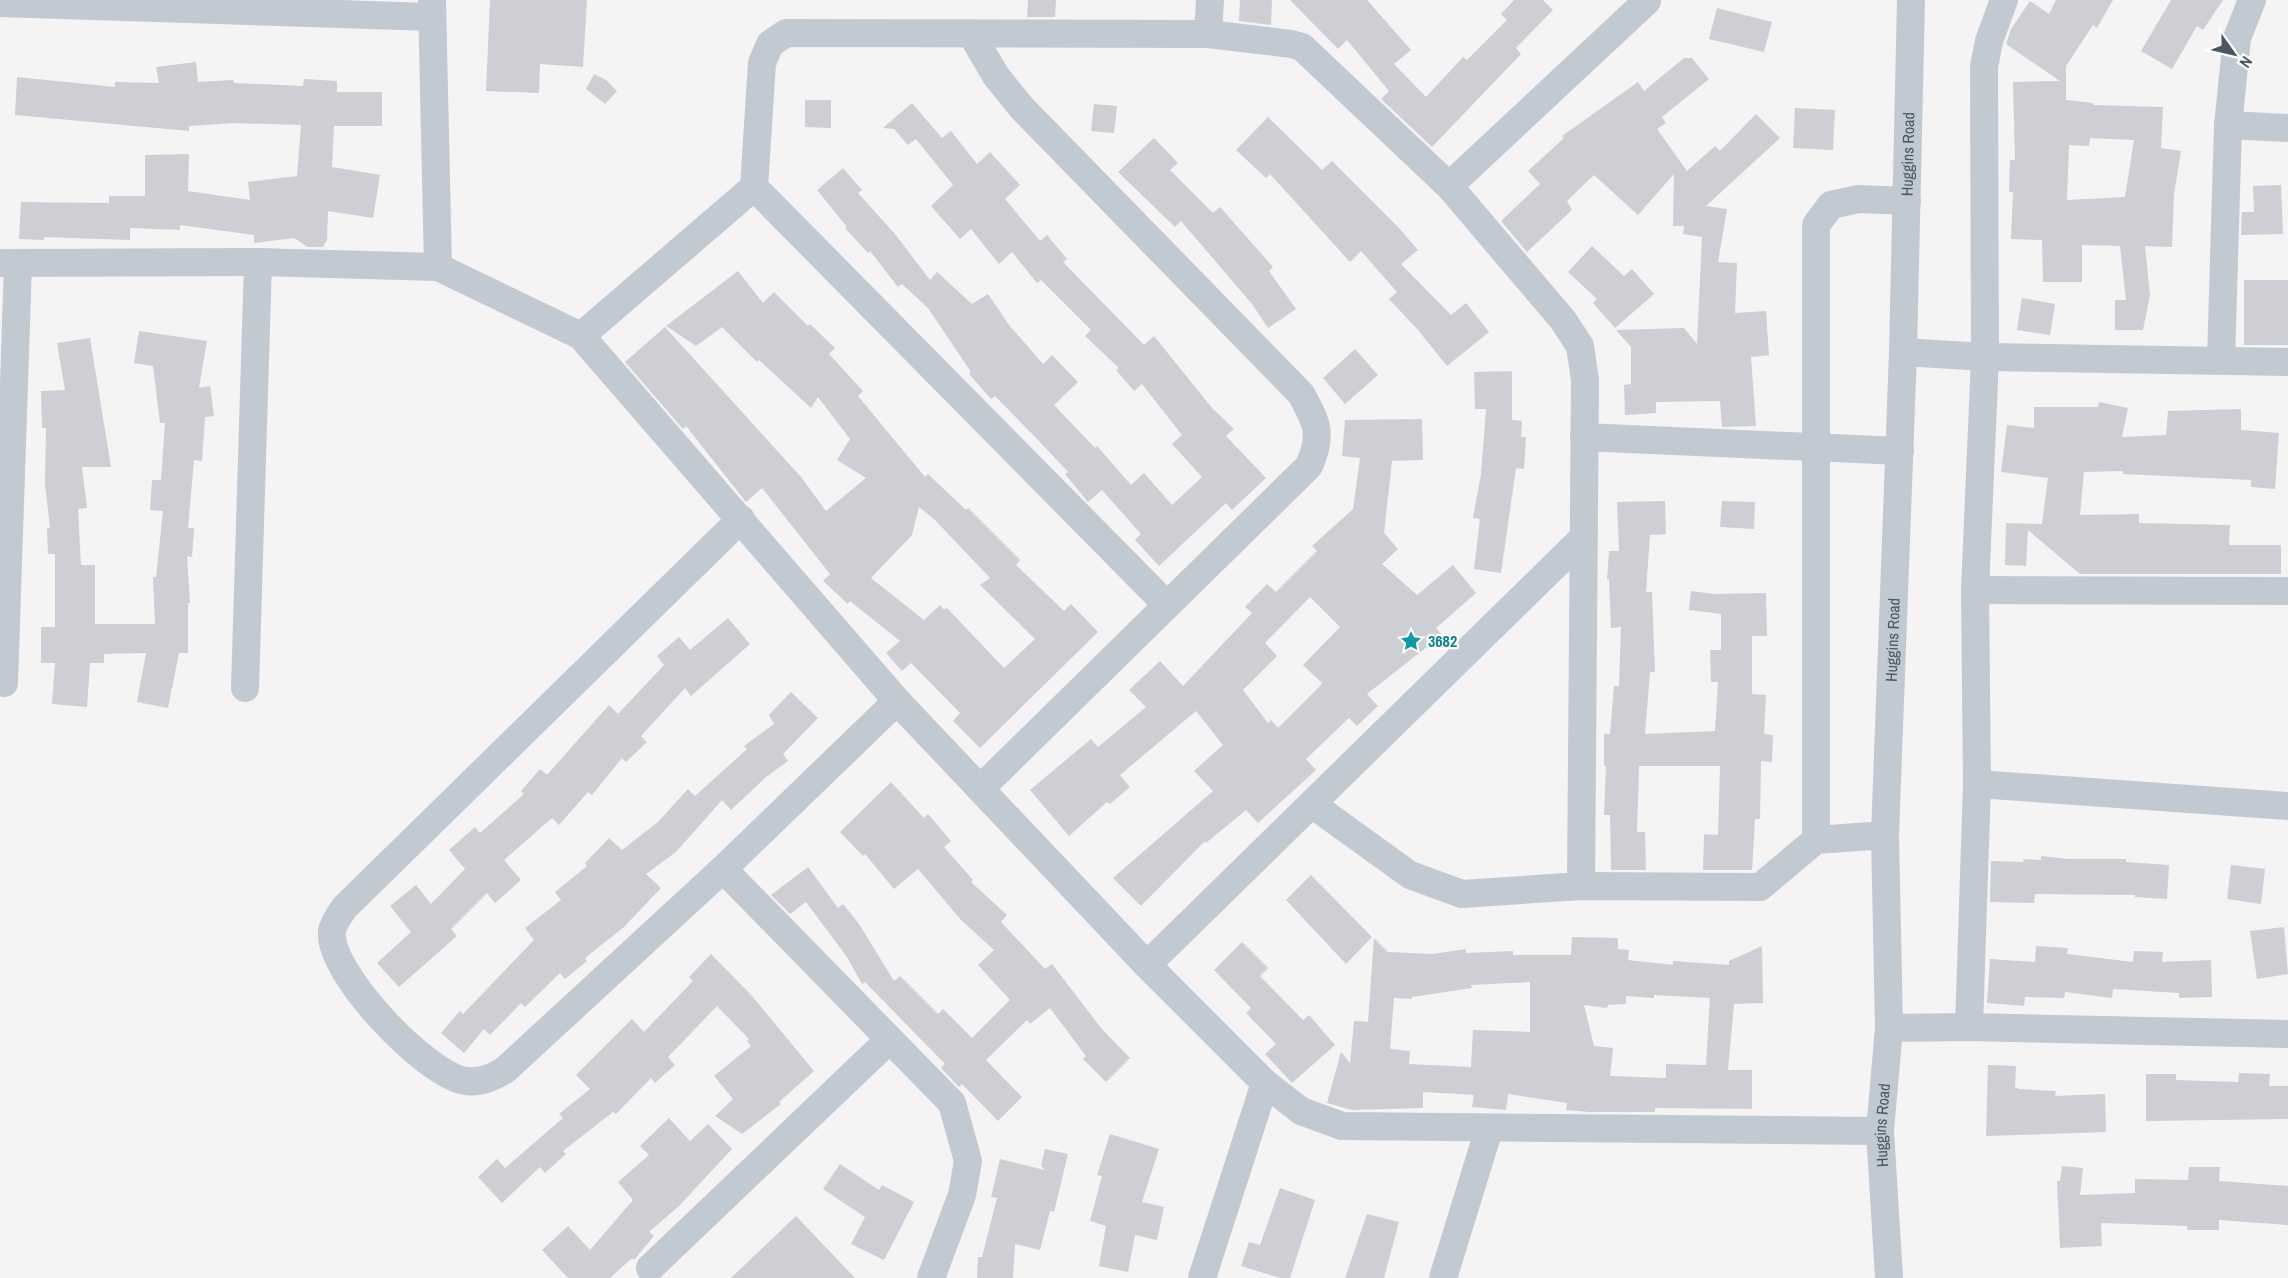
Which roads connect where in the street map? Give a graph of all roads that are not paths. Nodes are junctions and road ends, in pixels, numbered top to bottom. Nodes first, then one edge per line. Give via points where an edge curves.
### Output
1 (1210, 0) edge
2 (1896, 0) edge
3 (1911, 0) edge
4 (2004, 0) edge
5 (2252, 0) edge
6 (1647, 1) edge
7 (0, 3) edge
8 (431, 8) edge
9 (1208, 34) junction
10 (972, 35) junction
11 (1910, 38) junction
12 (2228, 125) junction
13 (2288, 128) edge
14 (1449, 186) junction
15 (754, 187) junction
16 (1907, 201) junction
17 (258, 262) junction
18 (9, 264) edge
19 (438, 267) junction
20 (581, 336) junction
21 (1904, 352) junction
22 (1985, 357) junction
23 (2221, 360) junction
24 (2288, 362) edge
25 (1584, 437) junction
26 (1817, 447) junction
27 (1900, 451) junction
28 (741, 519) junction
29 (1583, 538) junction
30 (1975, 590) junction
31 (2288, 591) edge
32 (1167, 605) junction
33 (4, 683) dead end
34 (245, 688) dead end
35 (897, 701) junction
36 (1977, 784) junction
37 (981, 788) junction
38 (1313, 805) junction
39 (2288, 806) edge
40 (1886, 835) junction
41 (1816, 840) junction
42 (723, 869) junction
43 (1581, 886) junction
44 (1147, 965) junction
45 (1969, 1027) junction
46 (1889, 1028) junction
47 (2288, 1034) edge
48 (888, 1041) junction
49 (1265, 1083) junction
50 (1489, 1129) junction
51 (1880, 1131) junction
52 (650, 1268) dead end
53 (931, 1278) edge
54 (1202, 1278) edge
55 (1443, 1278) edge
56 (1888, 1278) edge

1 - 9 street
2 - 11 street
3 - 11 street, Huggins Road
4 - 22 street via 1984,66
5 - 12 street via 2237,38
6 - 14 street
7 - 8 street
8 - 19 street
9 - 10 street
9 - 14 street via 1302,47
10 - 15 street via 786,33 770,44 762,63
10 - 32 street via 996,76 1021,107 1301,394 1313,417 1319,435 1308,466
11 - 16 street, Huggins Road
12 - 13 street
12 - 23 street
14 - 25 street via 1563,320 1580,346 1585,380
15 - 20 street
15 - 32 street
16 - 21 street, Huggins Road
16 - 26 street via 1858,199 1831,205 1816,225
17 - 18 street
17 - 19 street
17 - 34 street
18 - 33 street
19 - 20 street
20 - 28 street
21 - 22 street
21 - 27 street, Huggins Road
22 - 23 street
22 - 30 street
23 - 24 street
25 - 26 street
25 - 29 street
26 - 27 street
26 - 41 street
27 - 40 street, Huggins Road
28 - 35 street
28 - 42 street via 345,907 332,932 346,969 374,1013 423,1059 454,1078 479,1080 505,1070
29 - 38 street
29 - 43 street
30 - 31 street
30 - 36 street
32 - 37 street
35 - 37 street
35 - 42 street
36 - 39 street
36 - 45 street
37 - 44 street
38 - 43 street via 1410,875 1462,894
38 - 44 street
40 - 41 street
40 - 46 street, Huggins Road
41 - 43 street via 1760,887
42 - 48 street
44 - 49 street
45 - 46 street
45 - 47 street
46 - 51 street, Huggins Road
48 - 52 street
48 - 53 street via 932,1080 951,1103 968,1161 962,1195
49 - 50 street via 1301,1111 1342,1126
49 - 54 street
50 - 51 street
50 - 55 street
51 - 56 street, Huggins Road

